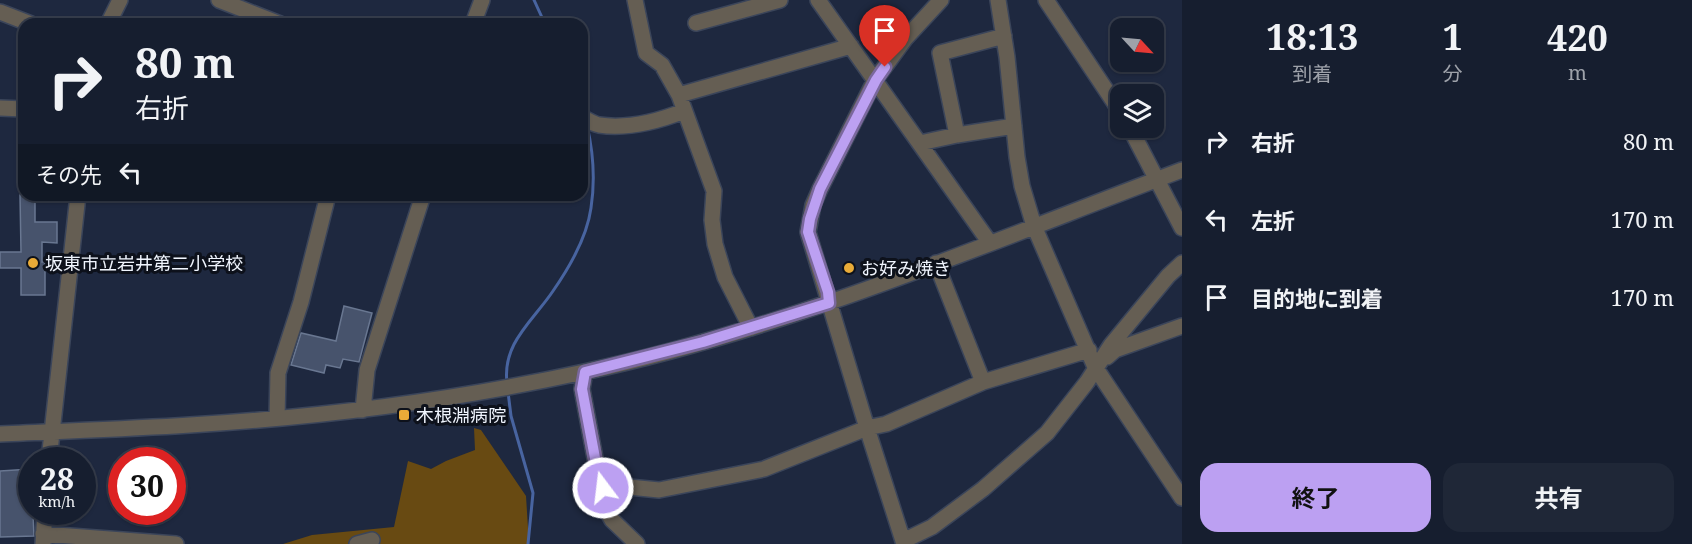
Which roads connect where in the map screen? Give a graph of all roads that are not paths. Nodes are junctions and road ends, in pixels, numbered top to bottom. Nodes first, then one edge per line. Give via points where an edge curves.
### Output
1 (120, 0) edge
2 (219, 0) edge
3 (482, 0) edge
4 (635, 0) edge
5 (780, 0) edge
6 (819, 0) edge
7 (941, 0) edge
8 (998, 0) edge
9 (1046, 0) edge
10 (0, 12) edge
11 (111, 18) edge
12 (265, 18) edge
13 (475, 18) edge
14 (18, 19) edge
15 (696, 23) dead end
16 (1004, 36) junction
17 (851, 46) junction
18 (876, 80) junction
19 (679, 95) junction
20 (1110, 96) edge
21 (0, 108) edge
22 (18, 109) edge
23 (684, 111) junction
24 (588, 120) edge
25 (1014, 126) junction
26 (957, 135) junction
27 (1135, 138) edge
28 (920, 143) junction
29 (1182, 170) edge
30 (1156, 180) junction
31 (77, 201) edge
32 (326, 201) edge
33 (421, 201) edge
34 (1034, 226) junction
35 (1182, 228) edge
36 (990, 243) junction
37 (1182, 262) edge
38 (936, 263) junction
39 (829, 303) junction
40 (1182, 326) edge
41 (751, 328) junction
42 (1089, 350) junction
43 (1095, 367) junction
44 (585, 372) junction
45 (983, 382) junction
46 (363, 410) junction
47 (277, 418) junction
48 (867, 428) junction
49 (51, 431) junction
50 (0, 434) edge
51 (50, 447) edge
52 (598, 474) junction
53 (1182, 498) edge
54 (43, 539) edge
55 (903, 543) edge
56 (176, 544) edge
57 (637, 544) edge

1 - 11 street
2 - 12 street
3 - 13 street
4 - 19 street via 646,53 662,65
5 - 15 street
6 - 17 street
7 - 18 street via 904,39
8 - 16 street
9 - 20 street
10 - 14 street
16 - 25 street
16 - 26 street via 940,53
17 - 18 street
17 - 19 street
18 - 28 street
18 - 39 street via 820,189 810,219 808,232
19 - 23 street
21 - 22 street
23 - 24 street via 627,125 598,125
23 - 41 street via 714,191 715,244 725,277
25 - 26 street
25 - 34 street via 1022,186
26 - 28 street
27 - 30 street
28 - 36 street
29 - 30 street
30 - 34 street
30 - 35 street
31 - 49 street
32 - 47 street via 278,373
33 - 46 street via 367,370
34 - 36 street
34 - 42 street
36 - 38 street
37 - 43 street
38 - 39 street
38 - 45 street
39 - 41 street
39 - 48 street
40 - 43 street via 1115,350
41 - 44 street
42 - 43 street
42 - 45 street
43 - 53 street
43 - 55 street via 1047,433 983,489
44 - 46 street
44 - 52 street via 582,389
45 - 48 street via 886,424
46 - 47 street
47 - 49 street
48 - 52 street via 764,469 659,490 629,487 613,476
48 - 55 street
49 - 50 street
49 - 51 street
52 - 57 street via 608,513
54 - 56 street

